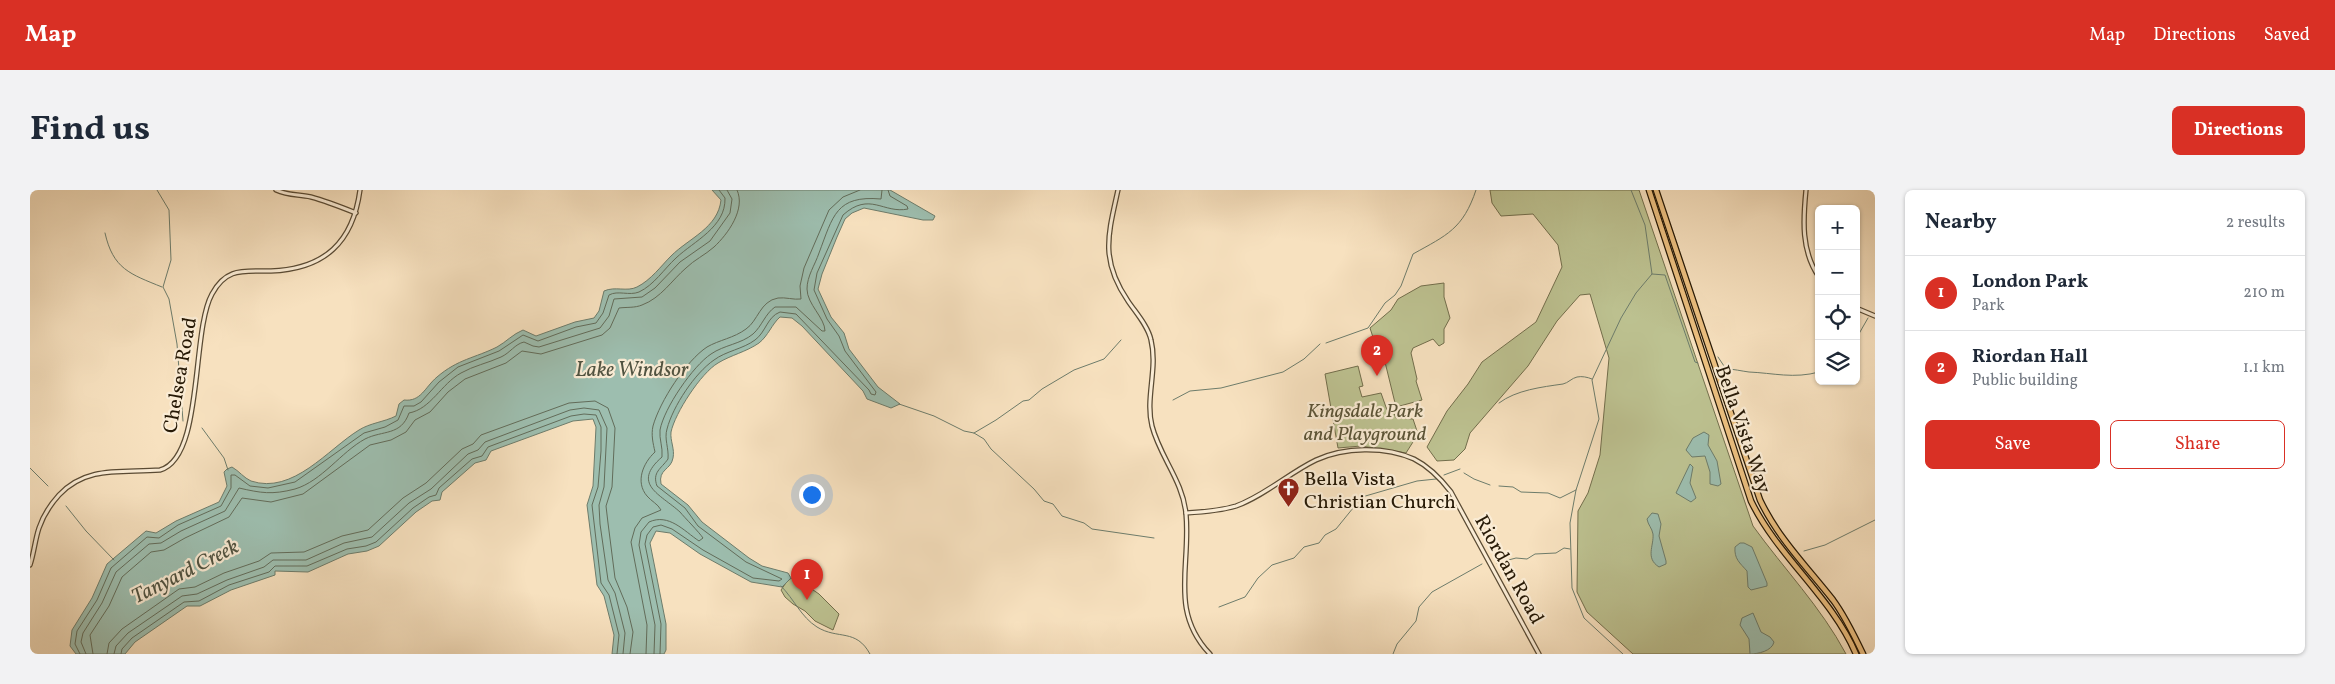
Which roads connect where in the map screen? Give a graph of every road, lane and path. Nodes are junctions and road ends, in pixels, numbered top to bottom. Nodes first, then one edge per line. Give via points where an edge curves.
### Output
1 (276, 190) edge
2 (360, 190) edge
3 (1118, 190) edge
4 (1649, 190) edge
5 (1656, 190) edge
6 (1806, 190) edge
7 (356, 213) junction
8 (1815, 270) edge
9 (1860, 310) edge
10 (1875, 316) edge
11 (1186, 513) junction
12 (30, 565) edge
13 (1210, 654) edge
14 (1539, 654) edge
15 (1856, 654) edge
16 (1863, 654) edge

1 - 7 street via 291,196 308,196
2 - 7 street, Chelsea Road
3 - 11 street via 1109,234 1111,272 1151,340 1154,364 1152,426 1177,479
4 - 15 main road, Bella Vista Way via 1751,501 1773,540 1833,614
5 - 16 main road, Bella Vista Way via 1760,500 1771,523 1833,601
6 - 8 street via 1804,235
7 - 12 street, Chelsea Road via 348,232 327,255 286,269 236,272 220,282 210,297 202,324 194,404 177,458 160,470 100,472 71,484 46,513
9 - 10 street
11 - 13 street via 1185,598 1188,620
11 - 14 street, Riordan Road via 1236,505 1318,459 1337,453 1372,451 1414,459 1441,479 1451,492

